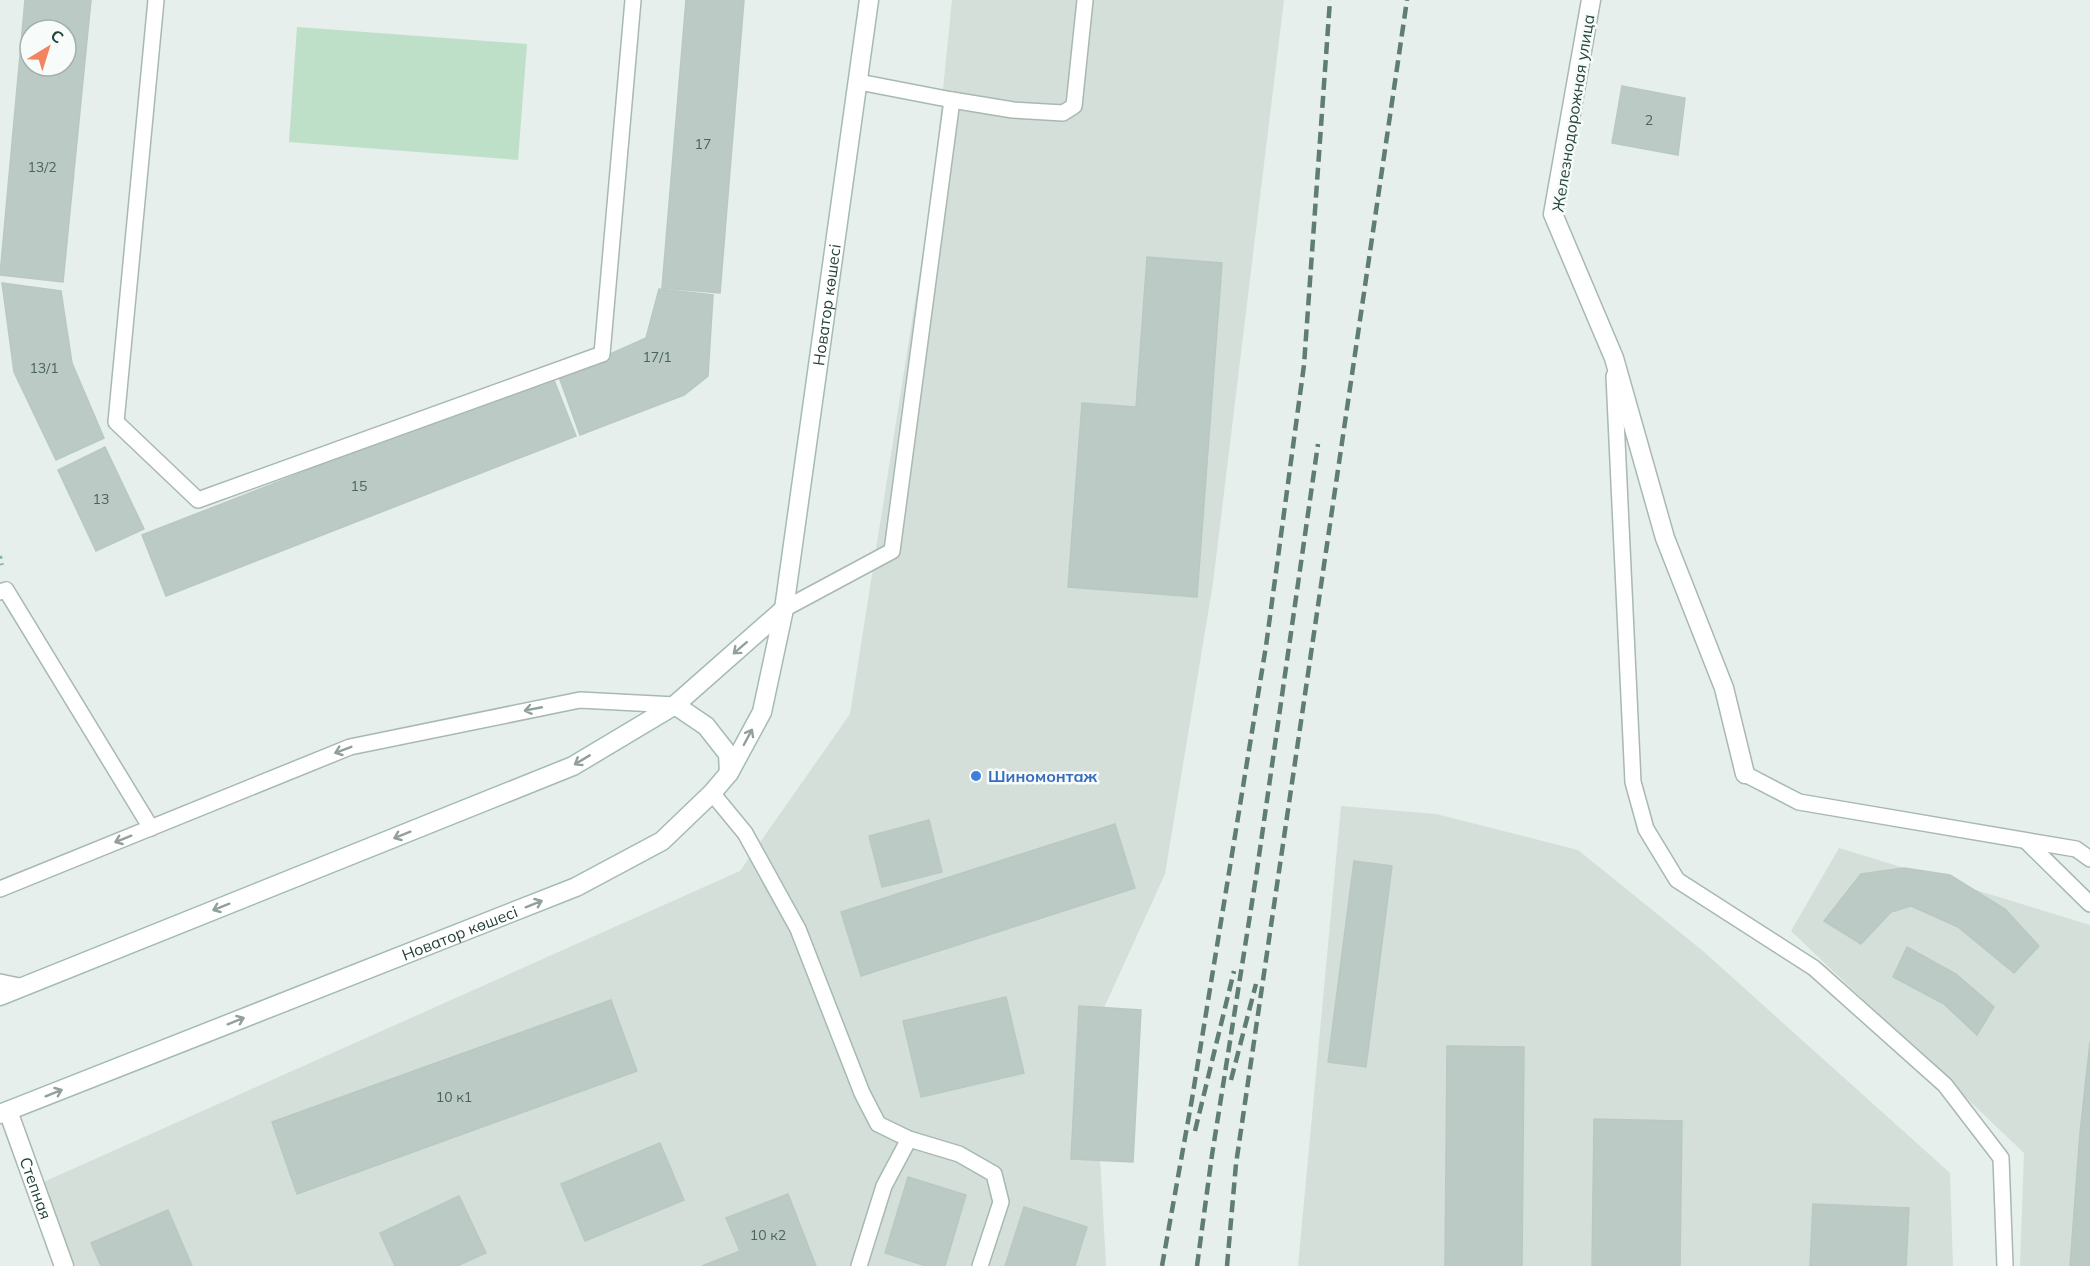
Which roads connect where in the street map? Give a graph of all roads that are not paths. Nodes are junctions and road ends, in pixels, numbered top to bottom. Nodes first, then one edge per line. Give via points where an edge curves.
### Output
1 (156, 0) edge
2 (633, 0) edge
3 (869, 0) edge
4 (1085, 0) edge
5 (1591, 0) edge
6 (859, 82) junction
7 (952, 100) junction
8 (1614, 358) junction
9 (0, 592) edge
10 (784, 609) junction
11 (675, 705) junction
12 (729, 773) junction
13 (1745, 774) joint
14 (712, 793) junction
15 (151, 828) junction
16 (2026, 841) junction
17 (2090, 859) edge
18 (0, 889) edge
19 (2090, 904) edge
20 (0, 982) edge
21 (24, 987) junction
22 (0, 996) edge
23 (4, 1113) edge
24 (909, 1139) junction
25 (64, 1266) edge
26 (859, 1266) edge
27 (980, 1266) edge
28 (2005, 1266) edge

1 - 2 lane via 116,422 198,500 602,354
3 - 6 main road, Новатор көшесі
4 - 7 lane via 1074,106 1063,113
5 - 8 main road, Железнодорожная улица via 1553,214
6 - 7 lane
6 - 10 main road, Новатор көшесі
7 - 10 lane via 892,550
8 - 13 main road, Железнодорожная улица via 1665,537 1724,688
8 - 28 lane via 1633,782 1646,829 1677,880 1814,968 1945,1085 2001,1158
9 - 15 lane via 6,590
10 -> 11 main road
12 -> 10 main road, Новатор көшесі via 762,712
11 - 12 main road via 706,726 728,754
11 -> 15 lane via 580,700 350,747
11 -> 21 main road via 573,766
12 - 14 main road, Новатор көшесі
13 - 16 lane via 1799,802
23 -> 14 main road, Новатор көшесі via 576,887 662,841
14 - 24 lane via 745,833 798,929 862,1093 878,1124
15 -> 18 lane
16 - 17 lane via 2076,849
16 - 19 lane
20 - 21 lane
21 - 22 main road
23 - 25 main road, Степная
24 - 26 lane via 884,1186
24 - 27 lane via 959,1154 993,1174 1001,1202

